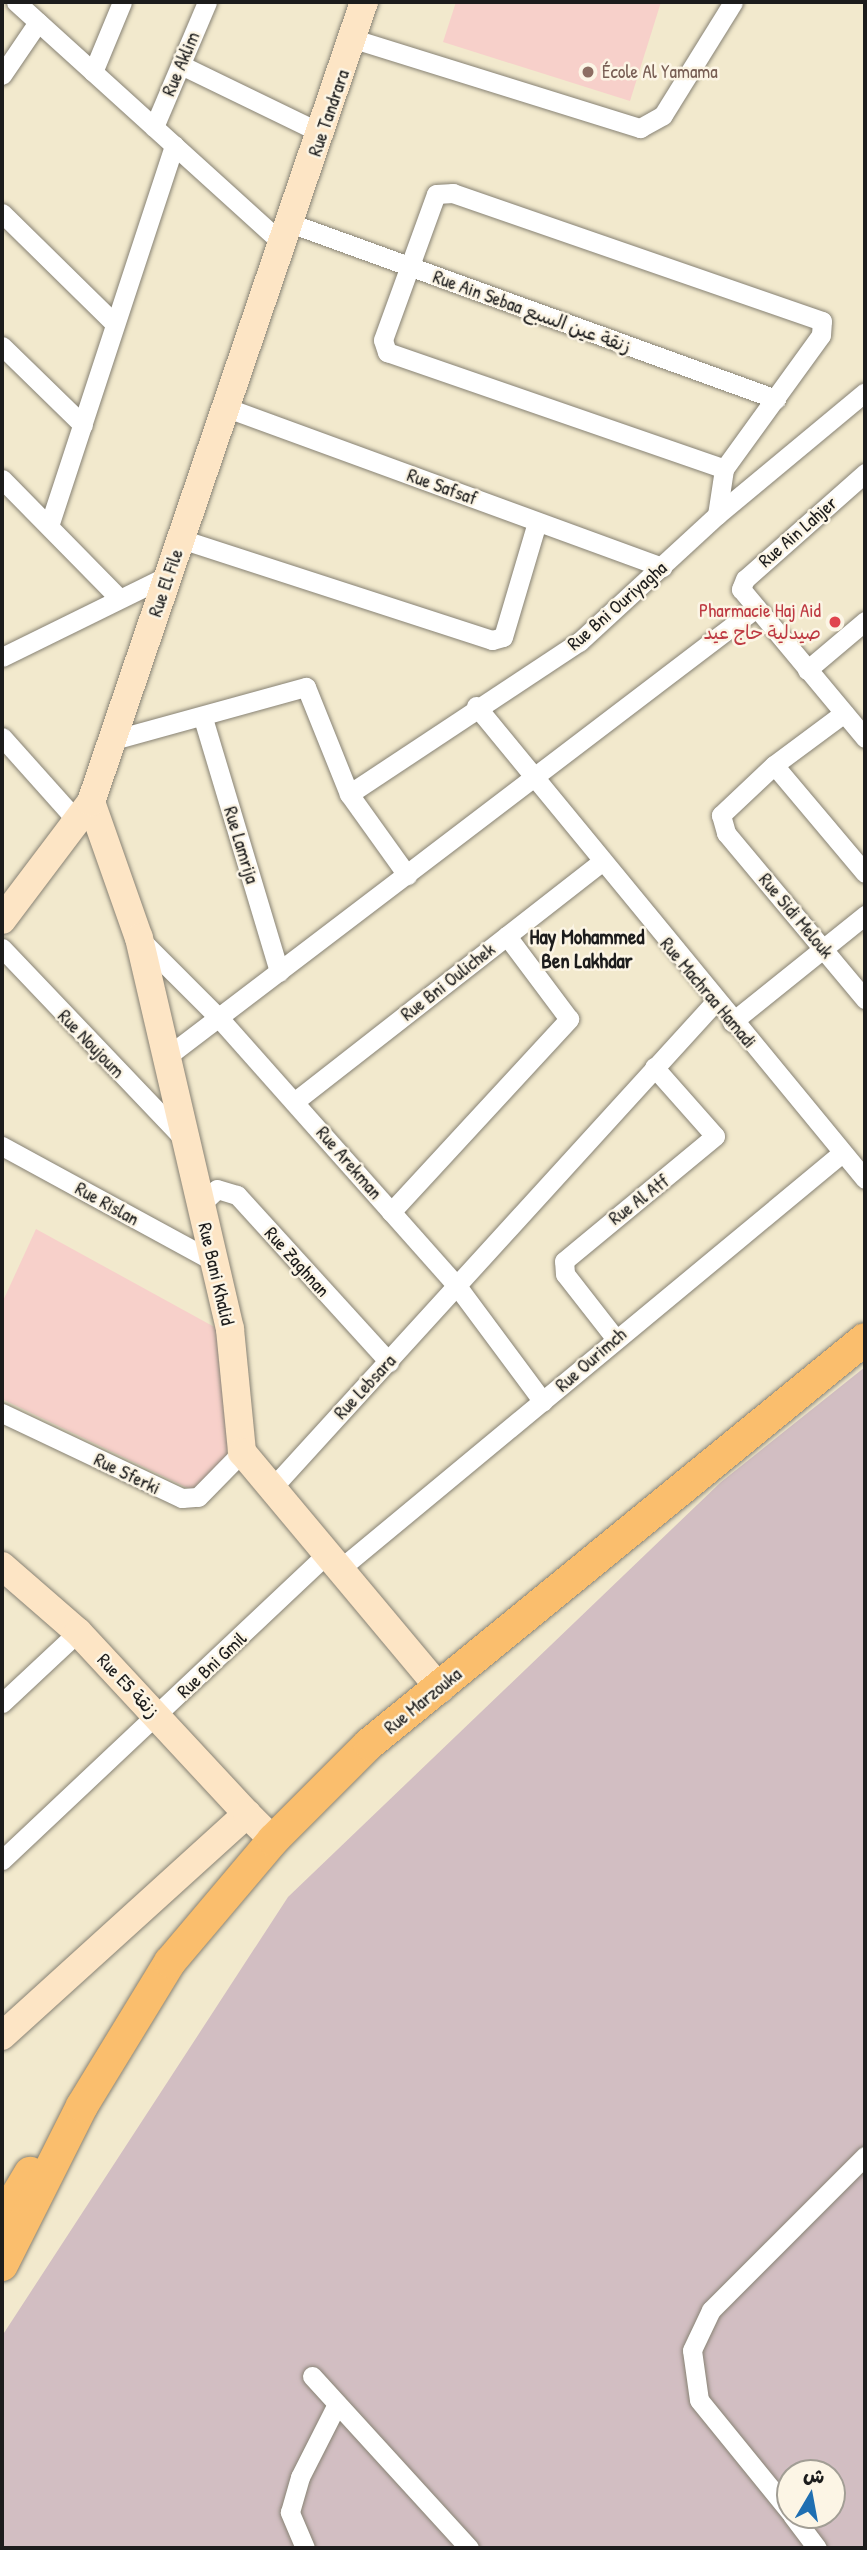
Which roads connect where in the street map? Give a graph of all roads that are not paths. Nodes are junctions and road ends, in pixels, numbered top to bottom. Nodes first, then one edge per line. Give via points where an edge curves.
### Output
1 (16, 2) edge
2 (122, 2) edge
3 (207, 2) edge
4 (364, 2) edge
5 (733, 2) edge
6 (35, 13) edge
7 (354, 39) junction
8 (181, 65) junction
9 (93, 72) junction
10 (2, 75) edge
11 (154, 127) junction
12 (323, 134) junction
13 (174, 145) junction
14 (2, 213) edge
15 (286, 234) junction
16 (408, 268) junction
17 (114, 323) junction
18 (2, 346) edge
19 (865, 392) edge
20 (776, 399) junction
21 (222, 406) junction
22 (83, 425) junction
23 (724, 469) junction
24 (865, 473) edge
25 (2, 479) edge
26 (717, 514) junction
27 (537, 522) junction
28 (49, 526) junction
29 (181, 539) junction
30 (663, 567) junction
31 (169, 575) junction
32 (119, 598) junction
33 (749, 602) junction
34 (865, 621) edge
35 (2, 657) edge
36 (807, 670) junction
37 (475, 706) junction
38 (844, 713) junction
39 (203, 718) junction
40 (2, 737) edge
41 (865, 738) edge
42 (113, 740) junction
43 (774, 765) junction
44 (535, 777) junction
45 (349, 794) junction
46 (85, 812) junction
47 (601, 862) junction
48 (865, 873) edge
49 (407, 874) junction
50 (865, 915) edge
51 (2, 920) edge
52 (507, 936) junction
53 (138, 938) junction
54 (2, 948) edge
55 (823, 948) junction
56 (279, 972) junction
57 (865, 999) edge
58 (714, 1003) junction
59 (219, 1018) junction
60 (732, 1021) junction
61 (165, 1058) junction
62 (654, 1067) junction
63 (295, 1102) junction
64 (183, 1138) junction
65 (2, 1146) edge
66 (842, 1153) junction
67 (865, 1179) edge
68 (200, 1205) junction
69 (391, 1212) junction
70 (213, 1261) junction
71 (457, 1286) junction
72 (615, 1338) junction
73 (865, 1339) edge
74 (389, 1363) junction
75 (542, 1402) junction
76 (2, 1413) edge
77 (242, 1452) junction
78 (273, 1488) junction
79 (335, 1561) junction
80 (2, 1566) edge
81 (78, 1632) junction
82 (440, 1689) junction
83 (2, 1703) edge
84 (156, 1716) junction
85 (247, 1814) junction
86 (273, 1840) junction
87 (2, 1860) edge
88 (2, 2036) edge
89 (82, 2106) junction
90 (865, 2157) edge
91 (2, 2220) edge
92 (2, 2265) edge
93 (312, 2376) dead end
94 (338, 2404) junction
95 (776, 2495) edge
96 (802, 2529) edge
97 (305, 2548) edge
98 (469, 2548) edge
99 (817, 2548) edge

1 - 6 street, Rue Ain Sebaa زنقة عين السبع
2 - 9 street
3 - 8 street, Rue Aklim
4 - 7 street, Rue Tandrara
5 - 7 street via 663,115 640,128
6 - 9 street, Rue Ain Sebaa زنقة عين السبع
6 - 10 street
7 - 12 street, Rue Tandrara
8 - 11 street, Rue Aklim
8 - 12 street
9 - 11 street, Rue Ain Sebaa زنقة عين السبع
11 - 13 street, Rue Ain Sebaa زنقة عين السبع
12 - 15 street, Rue Tandrara
13 - 15 street, Rue Ain Sebaa زنقة عين السبع
13 - 17 street
14 - 17 street
15 - 16 street, Rue Ain Sebaa زنقة عين السبع
15 - 21 street, Rue El File
16 - 20 street, Rue Ain Sebaa زنقة عين السبع
16 - 20 street via 435,196 449,192 822,321 821,335
16 - 23 street via 383,340 390,354
17 - 22 street
18 - 22 street
19 - 26 street, Rue Bni Ouriyagha
20 - 23 street
21 - 27 street, Rue Safsaf
21 - 29 street, Rue El File
22 - 28 street
23 - 26 street
24 - 33 street, Rue Ain Lahjer via 745,579
25 - 28 street
26 - 30 street, Rue Bni Ouriyagha
27 - 29 street via 503,637 492,640
27 - 30 street, Rue Safsaf
28 - 32 street
29 - 31 street, Rue El File
30 - 37 street, Rue Bni Ouriyagha via 579,642
31 - 32 street
31 - 42 street, Rue El File
32 - 35 street
33 - 36 street
33 - 44 street
34 - 36 street
36 - 38 street
37 - 44 street, Rue Machraa Hamadi
37 - 45 street, Rue Bni Ouriyagha
38 - 41 street
38 - 43 street
39 - 42 street
39 - 45 street via 295,687 310,689
39 - 56 street, Rue Lamrija
40 - 46 street
42 - 46 street, Rue El File
43 - 48 street
43 - 55 street, Rue Sidi Melouk via 722,809 726,833
44 - 47 street, Rue Machraa Hamadi
44 - 49 street
45 - 49 street
46 - 51 street, Rue El File
46 - 53 street, Rue Bani Khalid
47 - 52 street, Rue Bni Oulichek
47 - 58 street, Rue Machraa Hamadi
49 - 56 street
50 - 55 street
52 - 63 street, Rue Bni Oulichek
52 - 69 street via 569,1018
53 - 59 street, Rue Arekman
53 - 61 street, Rue Bani Khalid
54 - 64 street, Rue Noujoum
55 - 57 street, Rue Sidi Melouk
55 - 60 street
56 - 59 street
58 - 60 street, Rue Machraa Hamadi
58 - 62 street, Rue Lebsara
59 - 61 street
59 - 63 street, Rue Arekman
60 - 66 street, Rue Machraa Hamadi
61 - 64 street, Rue Bani Khalid
62 - 71 street, Rue Lebsara
62 - 72 street, Rue Al Atf via 715,1136 564,1261 565,1274
63 - 69 street, Rue Arekman
64 - 68 street, Rue Bani Khalid
65 - 70 street, Rue Rislan
66 - 67 street, Rue Machraa Hamadi
66 - 72 street, Rue Ourimch
68 - 70 street, Rue Bani Khalid
68 - 74 street, Rue Zaghnan via 216,1189 237,1195
69 - 71 street, Rue Arekman
70 - 77 street, Rue Bani Khalid via 238,1381
71 - 74 street, Rue Lebsara
71 - 75 street, Rue Arekman
72 - 75 street, Rue Ourimch
73 - 82 main road, Rue Marzouka
74 - 78 street, Rue Lebsara
75 - 79 street, Rue Ourimch
76 - 77 street, Rue Sferki via 181,1498 198,1497
77 - 78 street
78 - 79 street
79 - 82 street
79 - 84 street, Rue Bni Gmil
80 - 81 street, Rue E5 زنقة
81 - 83 street
81 - 84 street, Rue E5 زنقة
82 - 86 main road, Rue Marzouka via 369,1744
84 - 85 street, Rue E5 زنقة
84 - 87 street, Rue Bni Gmil
85 - 86 street
85 - 88 street
86 - 89 main road, Rue Marzouka via 170,1962
89 - 91 main road via 59,2125
89 - 92 main road
90 - 95 street via 712,2310 692,2350 699,2400
93 - 94 street
94 - 97 street via 300,2477 290,2512
94 - 98 street
96 - 99 street

